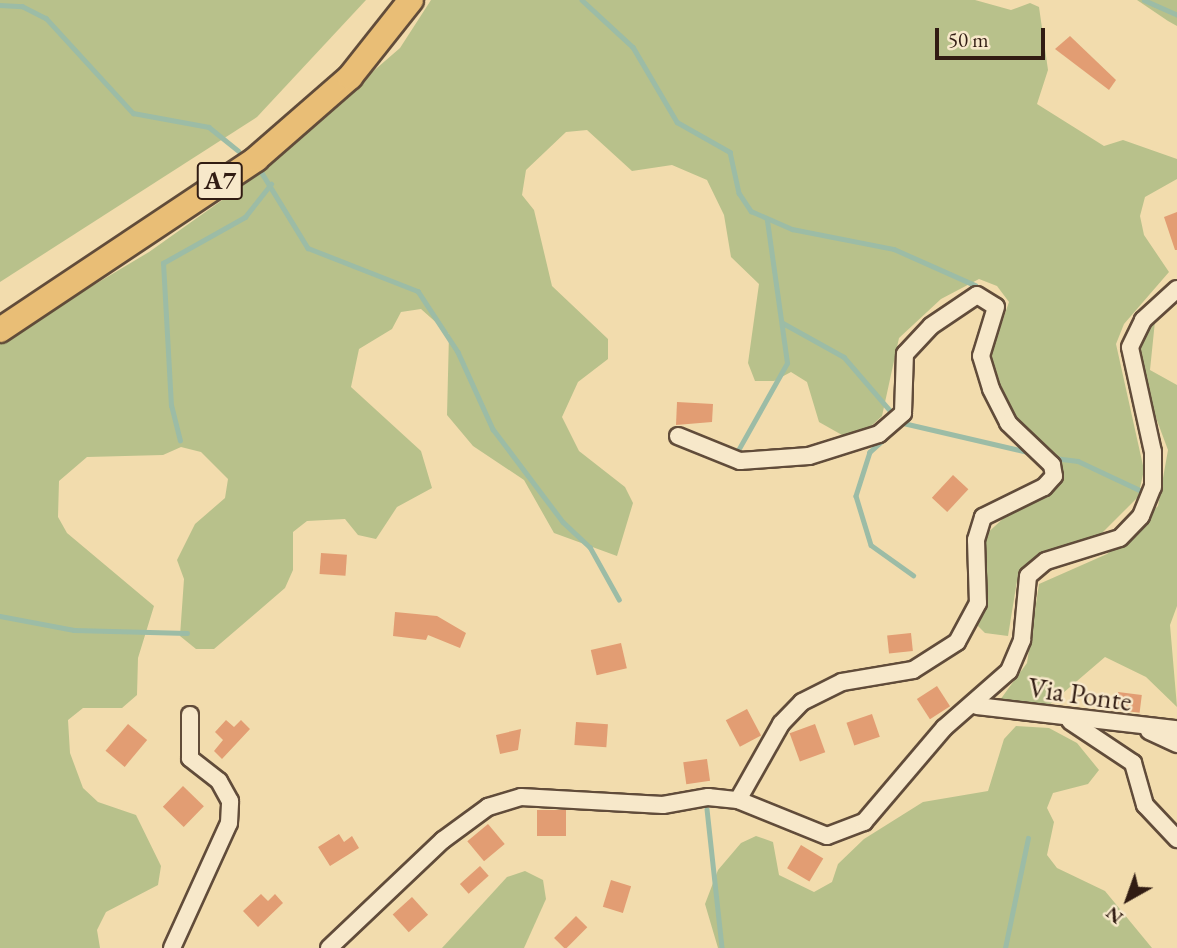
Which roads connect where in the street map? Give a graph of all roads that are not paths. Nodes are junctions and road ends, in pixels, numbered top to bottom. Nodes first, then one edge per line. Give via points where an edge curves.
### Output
1 (411, 0) edge
2 (1177, 289) edge
3 (0, 330) edge
4 (678, 436) dead end
5 (977, 706) junction
6 (190, 716) dead end
7 (1070, 721) junction
8 (1177, 729) edge
9 (1146, 730) junction
10 (1177, 744) edge
11 (738, 800) junction
12 (1177, 839) edge
13 (172, 948) edge
14 (329, 948) edge

1 - 3 highway, A7 via 350,76 256,159
2 - 5 street via 1143,320 1130,347 1153,452 1153,487 1141,516 1120,538 1046,561 1028,576 1022,640 1009,671
4 - 11 street via 740,461 809,456 896,426 903,413 905,354 931,326 977,295 996,307 981,356 991,389 1008,423 1052,466 1054,476 1044,487 983,517 976,540 978,603 957,642 913,670 842,682 802,702 781,724
5 - 7 street, Via Ponte
5 - 11 street via 944,728 864,822 846,833 827,836
6 - 13 street via 190,758 219,781 230,811 216,857
7 - 9 street, Via Ponte
7 - 12 street via 1133,763 1145,805
8 - 9 street, Via Ponte
9 - 10 street
11 - 14 street via 708,797 663,805 521,797 488,807 403,873

